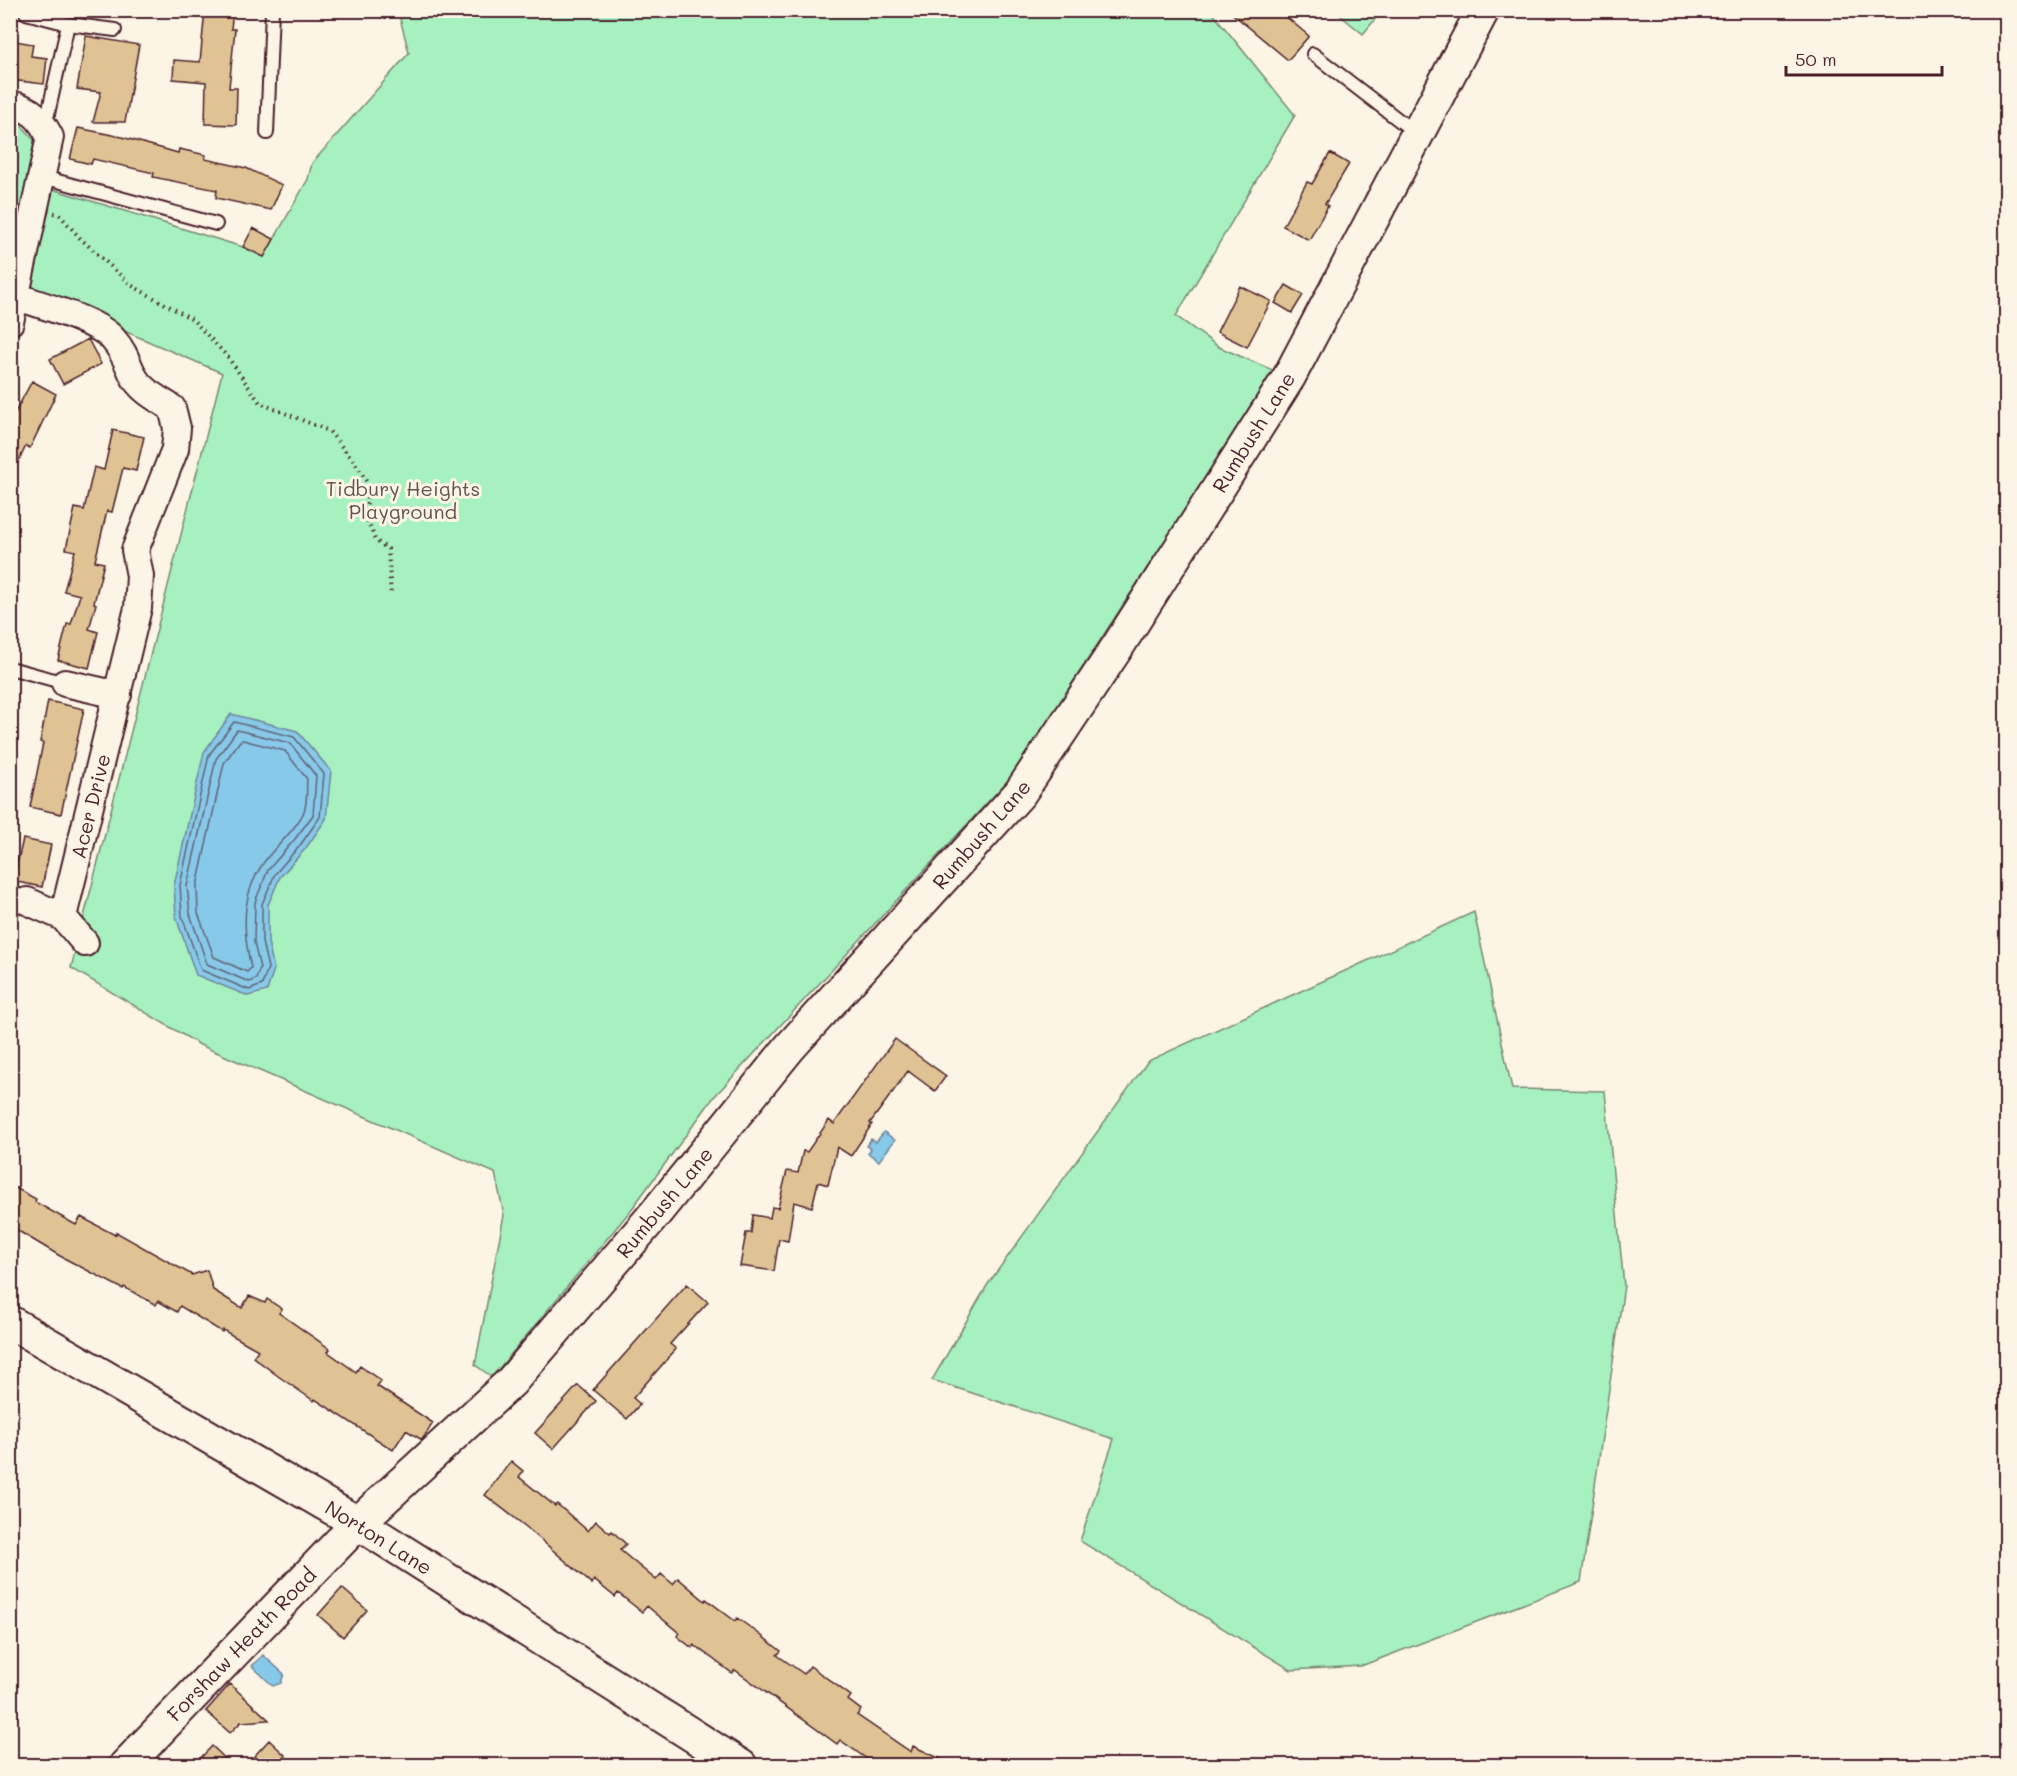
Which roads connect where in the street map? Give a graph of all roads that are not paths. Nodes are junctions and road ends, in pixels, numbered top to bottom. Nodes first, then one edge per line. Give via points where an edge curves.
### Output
1 (272, 10) edge
2 (1483, 10) edge
3 (26, 14) dead end
4 (68, 24) junction
5 (116, 30) dead end
6 (1313, 54) dead end
7 (10, 104) edge
8 (39, 117) junction
9 (267, 133) dead end
10 (1417, 134) junction
11 (43, 177) junction
12 (216, 224) dead end
13 (13, 295) edge
14 (10, 322) edge
15 (10, 668) edge
16 (65, 682) joint
17 (118, 695) junction
18 (19, 895) edge
19 (63, 917) junction
20 (85, 943) dead end
21 (10, 1322) edge
22 (358, 1523) junction
23 (125, 1766) edge
24 (741, 1766) edge

1 - 9 lane
2 - 10 street, Rumbush Lane
3 - 4 lane
4 - 5 lane
4 - 8 lane via 48,114
6 - 10 lane
7 - 8 street
8 - 11 street via 50,137
10 - 22 street, Rumbush Lane via 1289,377 1020,794 790,1047 654,1215 511,1382
11 - 12 lane
11 - 13 street
13 - 14 street
13 - 17 street, Acer Drive via 90,324 112,337 127,358 134,377 147,392 171,408 177,428 175,449 135,550 140,576 138,608
15 - 16 lane
16 - 17 street
17 - 19 street, Acer Drive
18 - 19 street
19 - 20 street
21 - 22 street, Norton Lane
22 - 23 street, Forshaw Heath Road
22 - 24 street, Norton Lane

